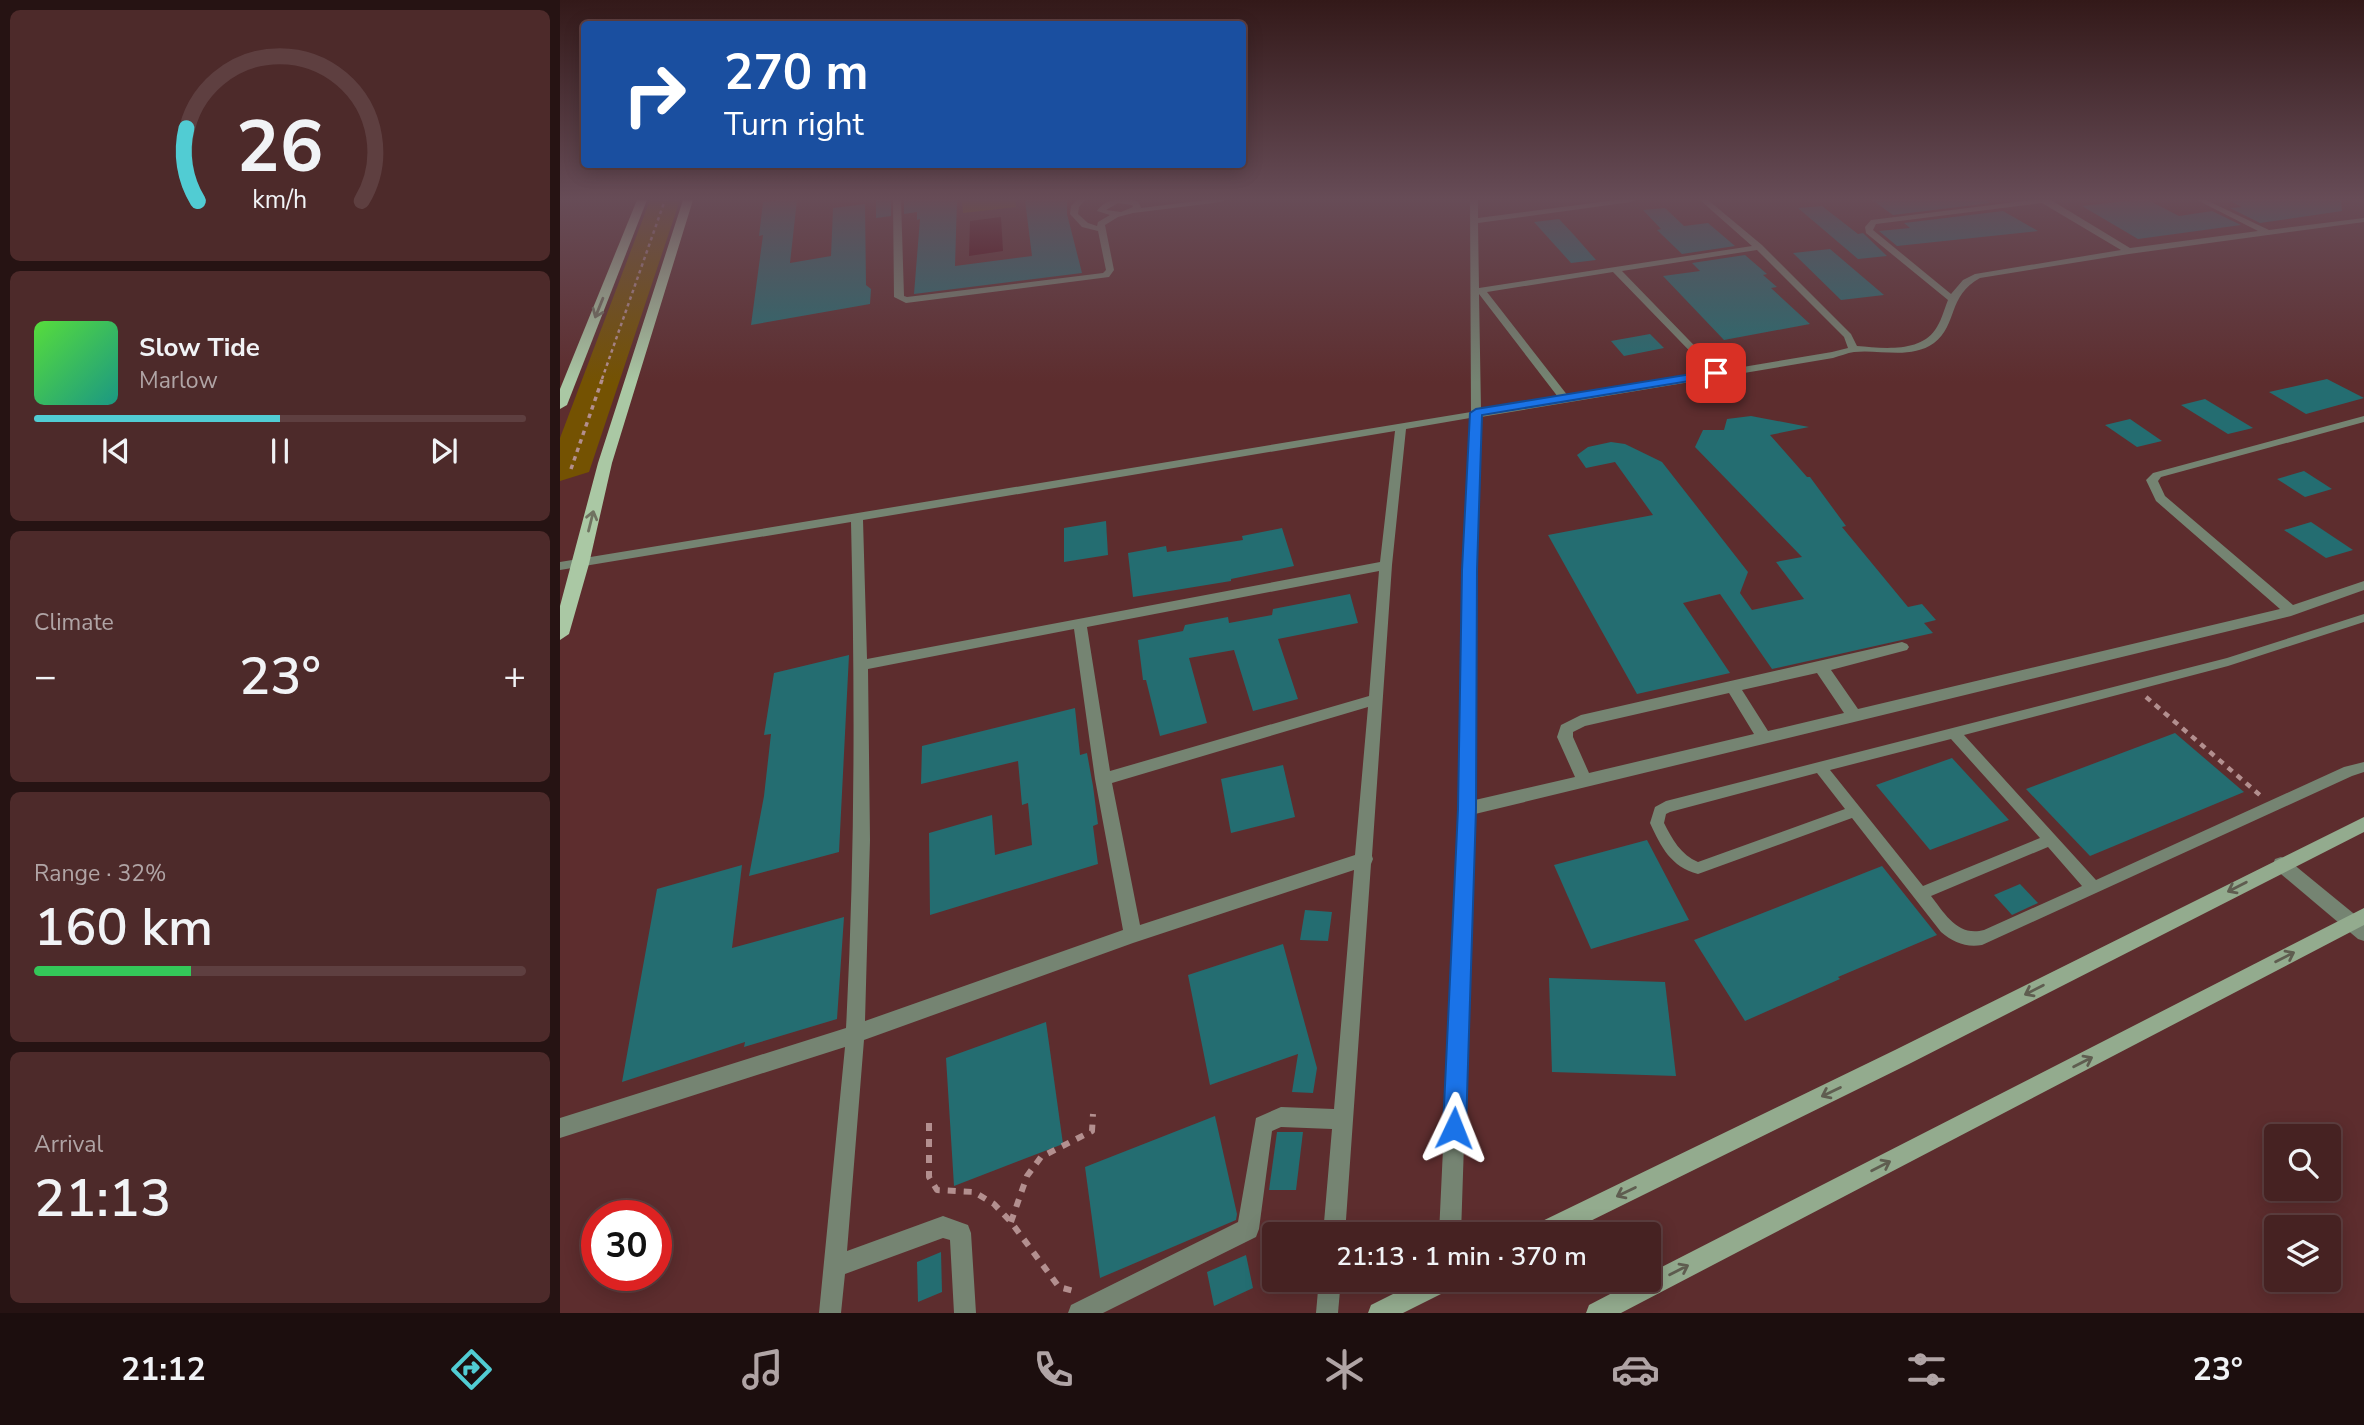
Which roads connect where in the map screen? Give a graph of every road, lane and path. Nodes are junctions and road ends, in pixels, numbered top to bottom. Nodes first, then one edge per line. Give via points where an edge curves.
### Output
1 (617, 261) edge
2 (644, 261) edge
3 (669, 261) edge
4 (899, 261) edge
5 (1108, 261) edge
6 (1476, 261) edge
7 (1666, 261) edge
8 (1773, 261) edge
9 (1906, 261) edge
10 (2067, 261) edge
11 (1615, 269) junction
12 (1478, 290) junction
13 (1951, 298) junction
14 (1853, 349) junction
15 (1716, 373) junction
16 (1564, 398) junction
17 (560, 405) edge
18 (1476, 413) junction
19 (2364, 419) edge
20 (1401, 426) junction
21 (571, 469) dead end
22 (857, 516) junction
23 (581, 564) junction
24 (1386, 565) junction
25 (560, 566) edge
26 (2364, 585) edge
27 (2291, 611) junction
28 (2364, 618) edge
29 (1080, 625) junction
30 (560, 634) edge
31 (1902, 647) dead end
32 (861, 665) junction
33 (1818, 668) junction
34 (2133, 686) junction
35 (1733, 687) junction
36 (1374, 700) junction
37 (1854, 715) junction
38 (1953, 733) junction
39 (1764, 738) junction
40 (1820, 767) junction
41 (2364, 767) edge
42 (1103, 779) junction
43 (1584, 780) junction
44 (2272, 806) junction
45 (1467, 809) junction
46 (1855, 811) junction
47 (2364, 824) edge
48 (2050, 840) junction
49 (1364, 859) junction
50 (2281, 864) junction
51 (2093, 887) junction
52 (1920, 894) junction
53 (2360, 924) edge
54 (1133, 935) junction
55 (855, 1034) junction
56 (1093, 1114) dead end
57 (1343, 1119) junction
58 (929, 1123) dead end
59 (560, 1128) edge
60 (1011, 1222) junction
61 (1335, 1222) edge
62 (1450, 1222) edge
63 (1565, 1222) edge
64 (834, 1267) junction
65 (1329, 1292) edge
66 (1421, 1292) edge
67 (1088, 1308) edge
68 (830, 1313) edge
69 (965, 1313) edge
70 (1327, 1313) edge
71 (1379, 1313) edge
72 (1597, 1313) edge

1 -> 17 main road
2 - 21 path
23 -> 3 main road via 605,463
4 - 5 street via 900,297 906,300 1106,275
6 - 12 street
7 - 11 street
8 - 14 street via 1849,336
9 - 13 street
10 - 13 street via 1968,279
11 - 12 street
11 - 15 street
12 - 16 street
12 - 18 street
13 - 14 street via 1943,323 1931,340 1894,350
14 - 15 street
15 - 16 street
16 - 18 street
18 - 20 street
18 - 45 street
19 - 27 street via 2152,480 2160,498
20 - 22 street
20 - 24 street
22 - 23 street
22 - 32 street
23 - 25 street
23 - 30 main road
24 - 29 street
24 - 36 street
26 - 27 street
27 - 37 street
28 - 34 lane via 2266,652
29 - 32 street
29 - 42 street
31 - 33 street
32 - 55 street
33 - 35 street
33 - 37 street
34 - 38 lane
34 - 44 path
35 - 39 street
35 - 43 street via 1572,725 1565,737
36 - 42 street
36 - 49 street
37 - 39 street
38 - 40 lane
38 - 48 lane
39 - 43 street
40 - 46 lane
40 - 46 lane via 1666,807 1657,823 1677,857 1698,868
41 - 44 lane
42 - 54 street
43 - 45 street
44 - 51 lane
45 - 62 street
46 - 52 lane
47 - 50 street
48 - 51 lane
48 - 52 lane
49 - 54 street
49 - 57 street
50 - 53 street
50 -> 63 street
51 - 52 lane via 1973,940 1954,934
72 -> 53 street
54 - 55 street
55 - 59 street
55 - 64 street
56 - 60 path via 1092,1131 1041,1157 1027,1176
57 - 61 street
57 - 67 street via 1281,1117 1263,1125 1248,1229
58 - 60 path via 929,1177 937,1190 974,1192
60 - 67 path via 1059,1287 1079,1292 1090,1289
64 - 68 street
64 - 69 street via 943,1227 960,1233
65 - 70 street
66 - 71 street

